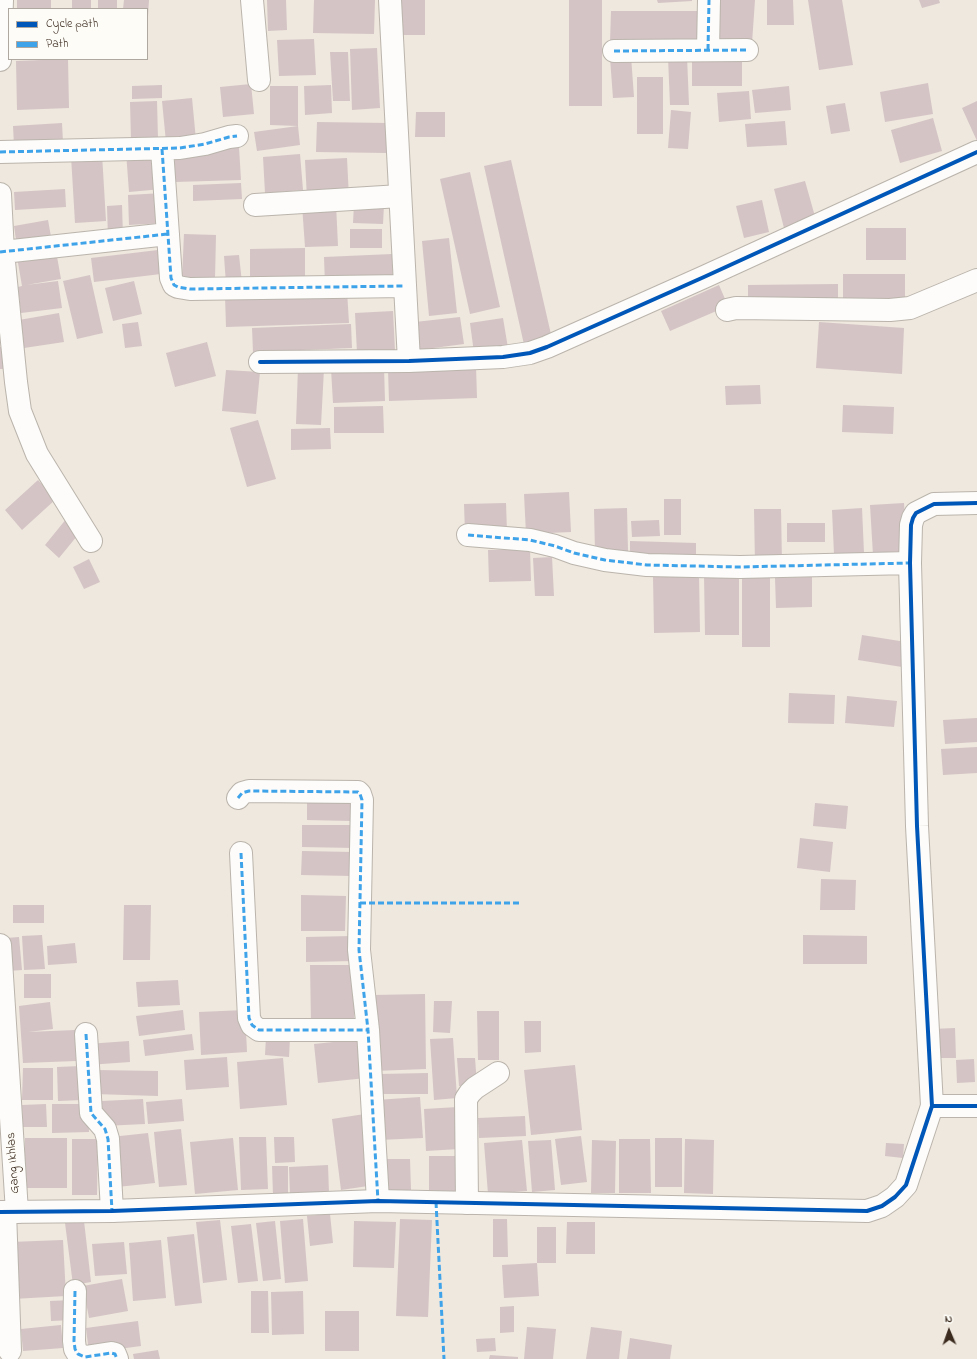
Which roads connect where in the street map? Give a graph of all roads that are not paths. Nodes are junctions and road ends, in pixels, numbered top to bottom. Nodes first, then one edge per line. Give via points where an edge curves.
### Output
1 (2, 0) edge
2 (252, 0) edge
3 (390, 0) edge
4 (709, 0) edge
5 (708, 50) junction
6 (747, 50) dead end
7 (614, 51) dead end
8 (0, 60) edge
9 (259, 80) dead end
10 (237, 136) dead end
11 (162, 148) junction
12 (0, 152) edge
13 (977, 152) edge
14 (0, 194) edge
15 (400, 196) junction
16 (255, 205) dead end
17 (168, 234) junction
18 (3, 252) junction
19 (977, 280) edge
20 (404, 286) junction
21 (727, 310) dead end
22 (409, 361) junction
23 (260, 362) dead end
24 (977, 503) edge
25 (468, 535) dead end
26 (91, 541) dead end
27 (910, 563) junction
28 (238, 798) dead end
29 (241, 853) dead end
30 (0, 945) edge
31 (368, 1030) junction
32 (86, 1034) dead end
33 (498, 1073) dead end
34 (932, 1106) junction
35 (977, 1106) edge
36 (378, 1201) junction
37 (467, 1203) junction
38 (112, 1211) junction
39 (7, 1212) edge
40 (75, 1291) dead end
41 (10, 1351) dead end
42 (117, 1359) edge

1 - 8 street
2 - 9 street
3 - 15 street
4 - 5 street
5 - 6 street
5 - 7 street
10 - 11 street via 205,144
11 - 12 street
11 - 17 street
13 - 22 street via 547,347 515,356
14 - 18 street
15 - 16 street
15 - 20 street
17 - 18 street
17 - 20 street via 171,278 178,288
18 - 26 street via 20,411 37,454
19 - 21 street via 910,308
20 - 22 street
22 - 23 street
24 - 27 street via 934,504 916,513 911,525
25 - 27 street via 530,540 605,560 647,565
27 - 34 street via 917,826
28 - 31 street via 242,793 249,791 360,794 362,800 359,950
29 - 31 street via 249,1018 252,1025 258,1030
30 - 39 street, Gang Ikhlas
31 - 36 street
32 - 38 street via 90,1113 105,1129 108,1139
33 - 37 street via 475,1088 466,1099
34 - 35 street
34 - 37 street via 906,1185 882,1206 867,1211
36 - 37 street
36 - 38 street
38 - 39 street
39 - 41 street, Gang Ikhlas
40 - 42 street via 75,1349 78,1354 85,1357 114,1354

